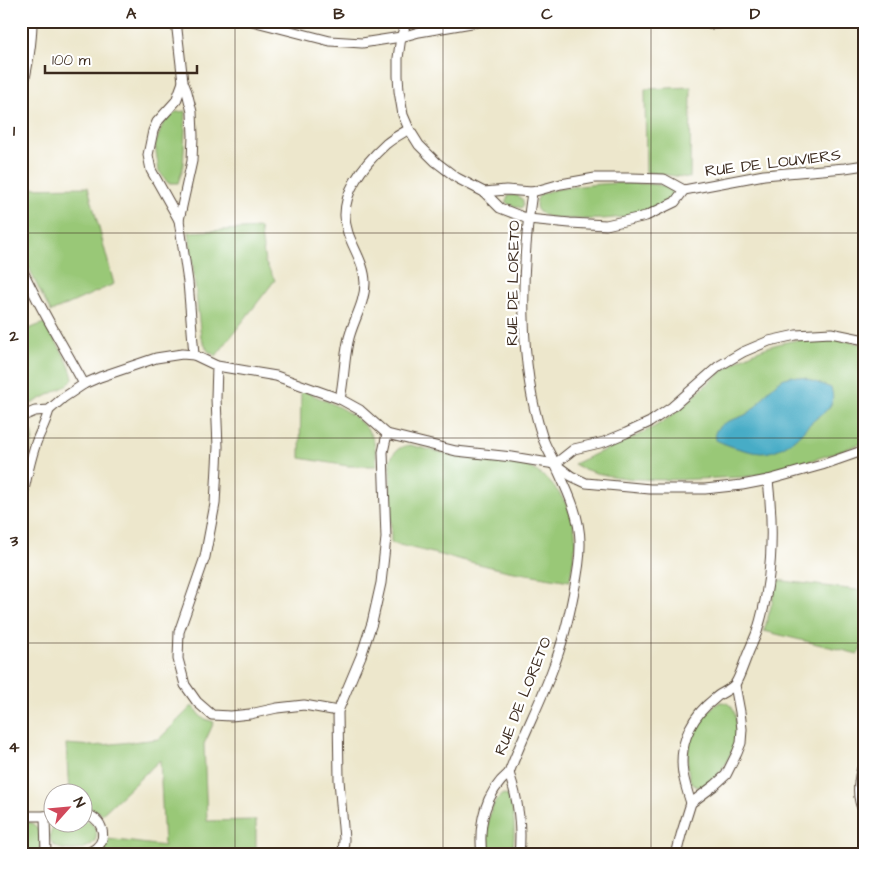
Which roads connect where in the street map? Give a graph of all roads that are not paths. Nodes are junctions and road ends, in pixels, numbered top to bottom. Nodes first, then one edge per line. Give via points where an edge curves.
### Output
1 (32, 21) edge
2 (176, 21) edge
3 (252, 21) edge
4 (407, 21) edge
5 (483, 21) edge
6 (703, 21) edge
7 (780, 21) edge
8 (401, 37) junction
9 (183, 82) junction
10 (21, 95) edge
11 (409, 129) junction
12 (865, 165) edge
13 (684, 190) junction
14 (484, 192) junction
15 (532, 192) junction
16 (528, 219) junction
17 (180, 220) junction
18 (21, 267) edge
19 (865, 340) edge
20 (194, 355) junction
21 (217, 366) junction
22 (84, 384) junction
23 (340, 399) junction
24 (49, 410) junction
25 (21, 417) edge
26 (388, 434) junction
27 (865, 450) edge
28 (555, 464) junction
29 (768, 480) junction
30 (21, 505) edge
31 (735, 684) junction
32 (338, 711) junction
33 (865, 762) edge
34 (509, 773) junction
35 (691, 804) junction
36 (865, 814) edge
37 (42, 815) edge
38 (21, 816) edge
39 (92, 816) edge
40 (48, 834) edge
41 (46, 855) edge
42 (62, 855) edge
43 (343, 855) edge
44 (482, 855) edge
45 (519, 855) edge
46 (676, 855) edge

1 - 10 street
2 - 9 street
3 - 8 street via 338,43
4 - 8 street, RUE DE LOUVIERS
5 - 8 street
6 - 7 street via 712,24
8 - 11 street, RUE DE LOUVIERS via 399,91
9 - 17 street via 192,112 193,136 192,161
9 - 17 street via 176,101 157,122 148,156 151,170
11 - 14 street, RUE DE LOUVIERS via 436,162
11 - 23 street via 388,142 374,156 352,184 348,195 346,226 362,265 365,284 351,331
12 - 13 street, RUE DE LOUVIERS via 764,176
13 - 15 street, RUE DE LOUVIERS via 664,179 595,178
13 - 16 street, RUE DE LOUVIERS via 675,202 646,216 606,224
14 - 15 street, RUE DE LOUVIERS
14 - 16 street, RUE DE LOUVIERS via 500,208
15 - 16 street, RUE DE LORETO
16 - 28 street, RUE DE LORETO via 524,304 527,355 537,420
17 - 20 street
18 - 22 street
19 - 28 street via 831,333 784,337 760,345 720,366 650,422 626,434 574,449
20 - 21 street
20 - 22 street via 156,358
21 - 23 street via 276,376
21 - 32 street via 215,504 205,557 179,632 178,659 185,685 212,715 250,714 304,705
22 - 24 street
23 - 26 street via 360,410
24 - 25 street
24 - 30 street via 33,453
26 - 28 street via 456,451
26 - 32 street via 383,452 386,538 381,583 372,623
27 - 29 street
28 - 29 street via 586,482 650,489 705,489
28 - 34 street, RUE DE LORETO via 579,526 577,578 553,669
29 - 31 street via 772,520 770,574 757,632
31 - 35 street via 742,729 737,753 726,775
31 - 35 street via 701,711 686,736 683,775
32 - 43 street
33 - 36 street via 859,782 859,802
34 - 44 street, RUE DE LORETO via 493,790 484,812 480,836
34 - 45 street, RUE DE LORETO via 515,789 519,820
35 - 46 street
37 - 38 street
39 - 42 street via 102,828 97,848 85,854
40 - 41 street

